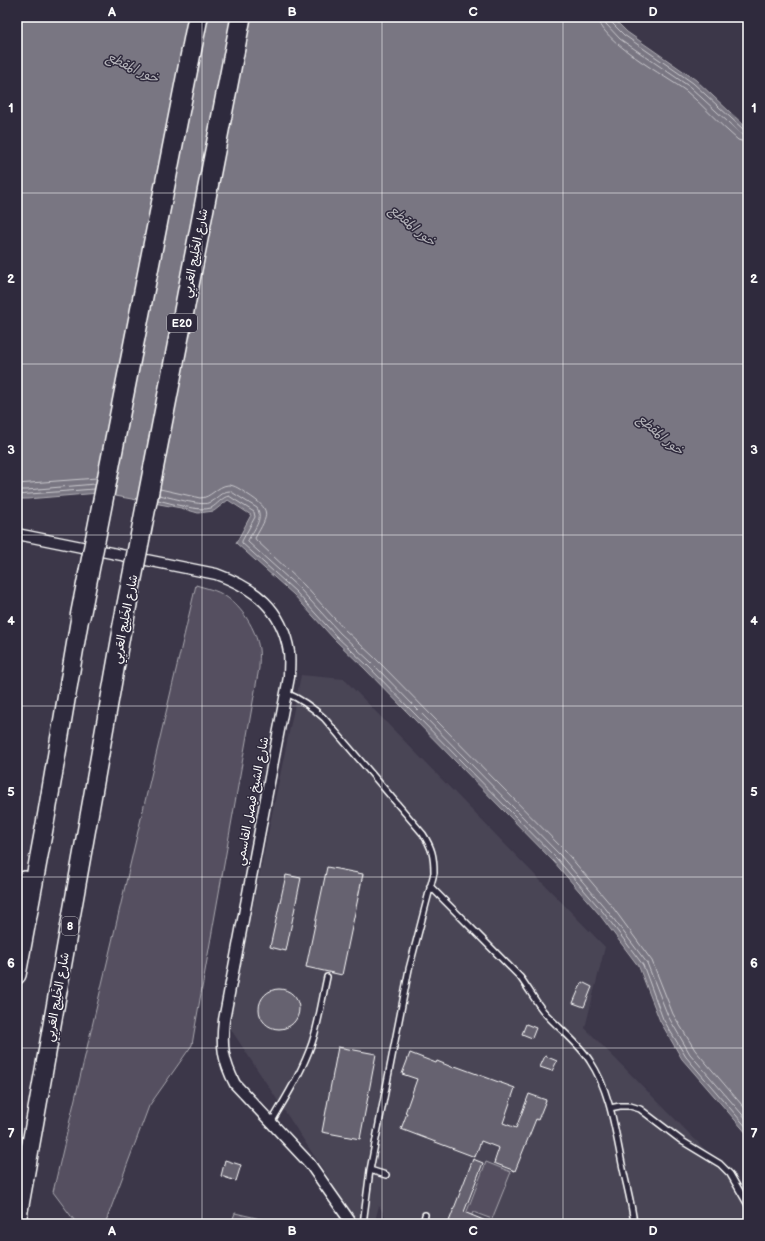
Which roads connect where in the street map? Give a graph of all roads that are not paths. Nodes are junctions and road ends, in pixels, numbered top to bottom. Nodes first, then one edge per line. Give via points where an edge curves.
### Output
1 (198, 17) edge
2 (241, 17) edge
3 (17, 534) edge
4 (80, 617) joint
5 (122, 630) joint
6 (286, 693) junction
7 (46, 818) junction
8 (430, 886) junction
9 (17, 906) edge
10 (17, 974) edge
11 (327, 977) dead end
12 (610, 1108) junction
13 (271, 1123) junction
14 (370, 1170) junction
15 (386, 1175) dead end
16 (748, 1205) edge
17 (425, 1216) dead end
18 (17, 1222) edge
19 (352, 1224) edge
20 (363, 1224) edge
21 (423, 1224) edge
22 (634, 1224) edge

1 - 4 highway, bridge
2 - 5 highway, شارع الخَلِيج العَربِي / E20, bridge
3 - 6 street, شارع الشيخ فيصل القاسمي via 235,580 255,592 272,610 283,630 289,653
4 - 7 highway
5 - 18 highway, شارع الخَلِيج العَربِي / 8
6 - 8 lane via 299,698 324,718 423,834 434,859 434,873
6 - 13 street, شارع الشيخ فيصل القاسمي via 222,1037 223,1053 236,1084
7 - 9 highway
7 - 10 highway
8 - 12 lane via 520,977 545,1013 584,1052 597,1073
8 - 14 lane via 409,969
11 - 13 lane via 310,1049 298,1077
12 - 16 lane via 630,1106 640,1109 682,1141 720,1164 730,1174
12 - 22 lane
13 - 19 street, شارع الشيخ فيصل القاسمي via 310,1164
14 - 15 lane
14 - 20 lane
17 - 21 lane

